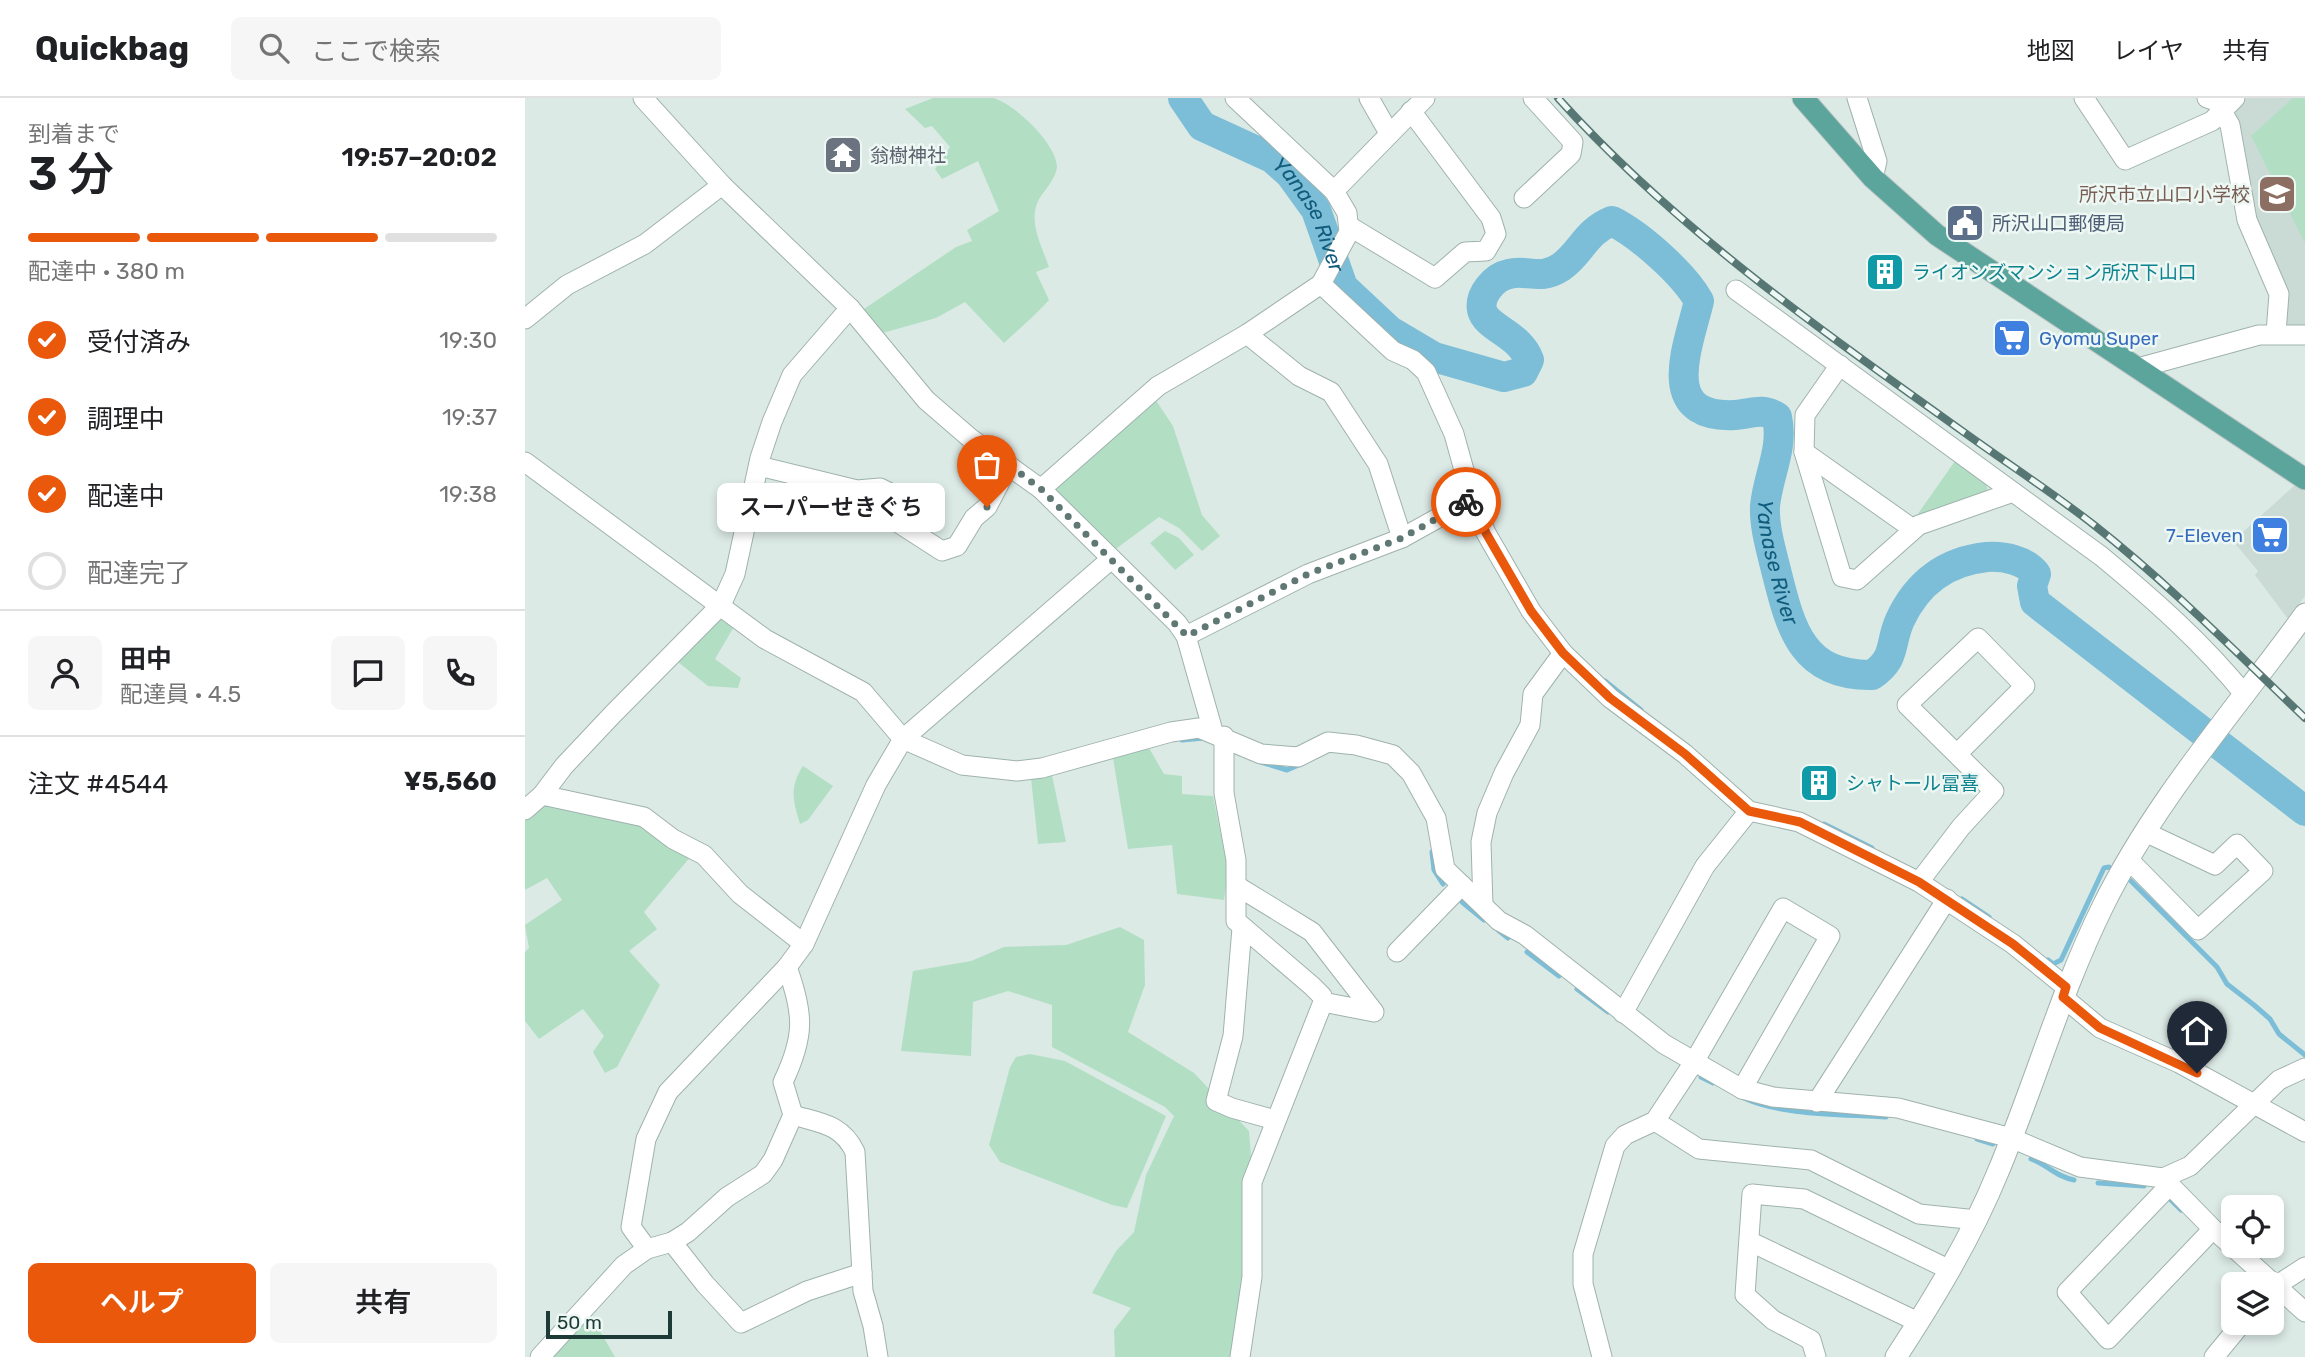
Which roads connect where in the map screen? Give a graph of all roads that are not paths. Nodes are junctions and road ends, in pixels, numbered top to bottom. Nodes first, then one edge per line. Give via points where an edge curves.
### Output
1 (643, 98) edge
2 (1235, 98) edge
3 (1369, 98) edge
4 (1533, 98) edge
5 (1803, 98) edge
6 (1857, 98) edge
7 (2084, 98) edge
8 (2221, 102) edge
9 (1418, 105) edge
10 (1389, 133) junction
11 (1873, 178) junction
12 (722, 185) junction
13 (1334, 191) junction
14 (1524, 198) dead end
15 (1348, 234) junction
16 (1324, 280) junction
17 (1736, 290) dead end
18 (851, 308) junction
19 (525, 320) edge
20 (2276, 333) junction
21 (1247, 334) junction
22 (2305, 335) edge
23 (1840, 365) junction
24 (2138, 368) junction
25 (1804, 452) junction
26 (525, 461) edge
27 (1009, 465) junction
28 (759, 466) junction
29 (2305, 479) edge
30 (1041, 489) junction
31 (2013, 492) junction
32 (1472, 499) junction
33 (1913, 530) junction
34 (1402, 538) junction
35 (1110, 560) junction
36 (721, 605) junction
37 (2305, 614) edge
38 (1187, 636) junction
39 (1563, 653) junction
40 (2245, 695) junction
41 (1219, 734) junction
42 (903, 739) junction
43 (1957, 754) junction
44 (542, 795) junction
45 (525, 810) edge
46 (1749, 811) junction
47 (2145, 832) junction
48 (2128, 859) junction
49 (1919, 882) junction
50 (1462, 885) junction
51 (1237, 886) junction
52 (1947, 899) junction
53 (1483, 905) junction
54 (1242, 928) junction
55 (804, 944) junction
56 (1397, 952) dead end
57 (787, 967) junction
58 (2065, 992) junction
59 (1323, 1002) junction
60 (1623, 1013) junction
61 (1694, 1062) junction
62 (2305, 1068) edge
63 (1742, 1089) junction
64 (1817, 1102) junction
65 (2254, 1104) junction
66 (793, 1115) junction
67 (1275, 1121) junction
68 (1655, 1121) junction
69 (2305, 1132) edge
70 (2011, 1138) junction
71 (2166, 1181) junction
72 (1977, 1220) junction
73 (2213, 1229) junction
74 (672, 1242) junction
75 (1751, 1242) junction
76 (647, 1249) junction
77 (2305, 1267) edge
78 (1950, 1270) junction
79 (2257, 1272) edge
80 (862, 1273) junction
81 (2284, 1280) edge
82 (2284, 1296) edge
83 (2305, 1312) edge
84 (1918, 1322) junction
85 (2232, 1335) edge
86 (540, 1357) edge
87 (877, 1357) edge
88 (1240, 1357) edge
89 (1602, 1357) edge
90 (1816, 1357) edge
91 (1896, 1357) edge
92 (2214, 1357) edge

1 - 12 street
2 - 13 street
3 - 10 street
4 - 14 street via 1573,142 1571,154
5 - 11 main road
6 - 11 street via 1877,162
7 - 8 street via 2125,160 2212,121
8 - 20 street via 2230,125 2247,220 2279,294
9 - 10 street
9 - 15 street via 1491,218 1496,234 1486,251 1465,252 1435,278
10 - 13 street
11 - 24 main road via 1937,235
12 - 18 street
12 - 19 street via 645,244 567,285
13 - 15 street via 1343,202
15 - 16 street
16 - 21 street
16 - 32 street via 1393,351 1426,372 1454,434
17 - 23 street
18 - 27 street via 926,400
18 - 28 street via 792,375
20 - 22 street
20 - 24 street
21 - 30 street via 1158,386
21 - 34 street via 1299,376 1331,392 1378,464
23 - 25 street via 1805,415
23 - 31 street
24 - 29 main road
25 - 33 street
25 - 33 street via 1842,578 1857,580
26 - 36 street
27 - 28 street via 987,507 974,518 957,546 942,551 897,522 890,493 880,488 857,490
27 - 30 street
28 - 36 street via 735,574
30 - 35 street
31 - 33 street
31 - 40 street via 2154,600 2220,663
32 - 34 street
32 - 39 street via 1531,611
34 - 38 street via 1296,579
35 - 38 street
35 - 42 street
36 - 42 street via 765,639 863,692
36 - 44 street via 564,766
37 - 40 street
38 - 41 street
39 - 46 street via 1610,698 1685,754
39 - 53 street via 1533,694 1530,725 1487,813 1481,842
40 - 47 street
41 - 42 street via 1199,728 1171,732 1017,771 962,765
41 - 50 street via 1261,754 1299,757 1328,742 1393,755 1411,773 1436,818 1445,869
41 - 51 street
42 - 55 street via 876,785
43 - 43 street via 1907,705 1978,638 2025,687
43 - 49 street via 1994,791
44 - 45 street
44 - 55 street via 644,817 704,855 740,894
46 - 49 street via 1800,822
46 - 60 street via 1705,866
47 - 48 street
47 - 48 street via 2215,865 2237,844 2263,871 2198,930
48 - 58 street
49 - 52 street
50 - 53 street
50 - 56 street
51 - 54 street via 1234,910
51 - 59 street via 1312,932 1374,1012
52 - 58 street via 2013,944
52 - 64 street
53 - 60 street
54 - 59 street via 1312,986
54 - 67 street via 1233,1036 1216,1101
55 - 57 street
57 - 66 street via 801,1018 799,1046 783,1082
57 - 76 street via 668,1092 652,1123 631,1227
58 - 65 street via 2100,1028 2179,1063
58 - 70 street
59 - 67 street
60 - 61 street
61 - 63 street
61 - 63 street via 1783,908 1830,936
61 - 68 street
62 - 65 street via 2279,1080
63 - 64 street
64 - 70 street via 1898,1108
65 - 69 street
65 - 71 street via 2190,1166
66 - 74 street via 763,1174
66 - 80 street via 834,1125 855,1152
67 - 88 street via 1252,1182 1252,1277
68 - 72 street via 1699,1149 1811,1160 1919,1214
68 - 89 street via 1625,1135 1615,1146 1583,1254 1583,1284
70 - 71 street via 2080,1167
70 - 72 street
71 - 73 street
71 - 73 street via 2067,1292 2108,1339
72 - 78 street
73 - 79 street
74 - 76 street
74 - 80 street via 741,1323 807,1291
75 - 78 street via 1752,1194 1804,1199
75 - 84 street
75 - 90 street via 1745,1295 1773,1320 1811,1339
76 - 86 street via 624,1265
77 - 81 street
78 - 84 street
80 - 87 street
82 - 83 street
84 - 91 street
85 - 92 street

